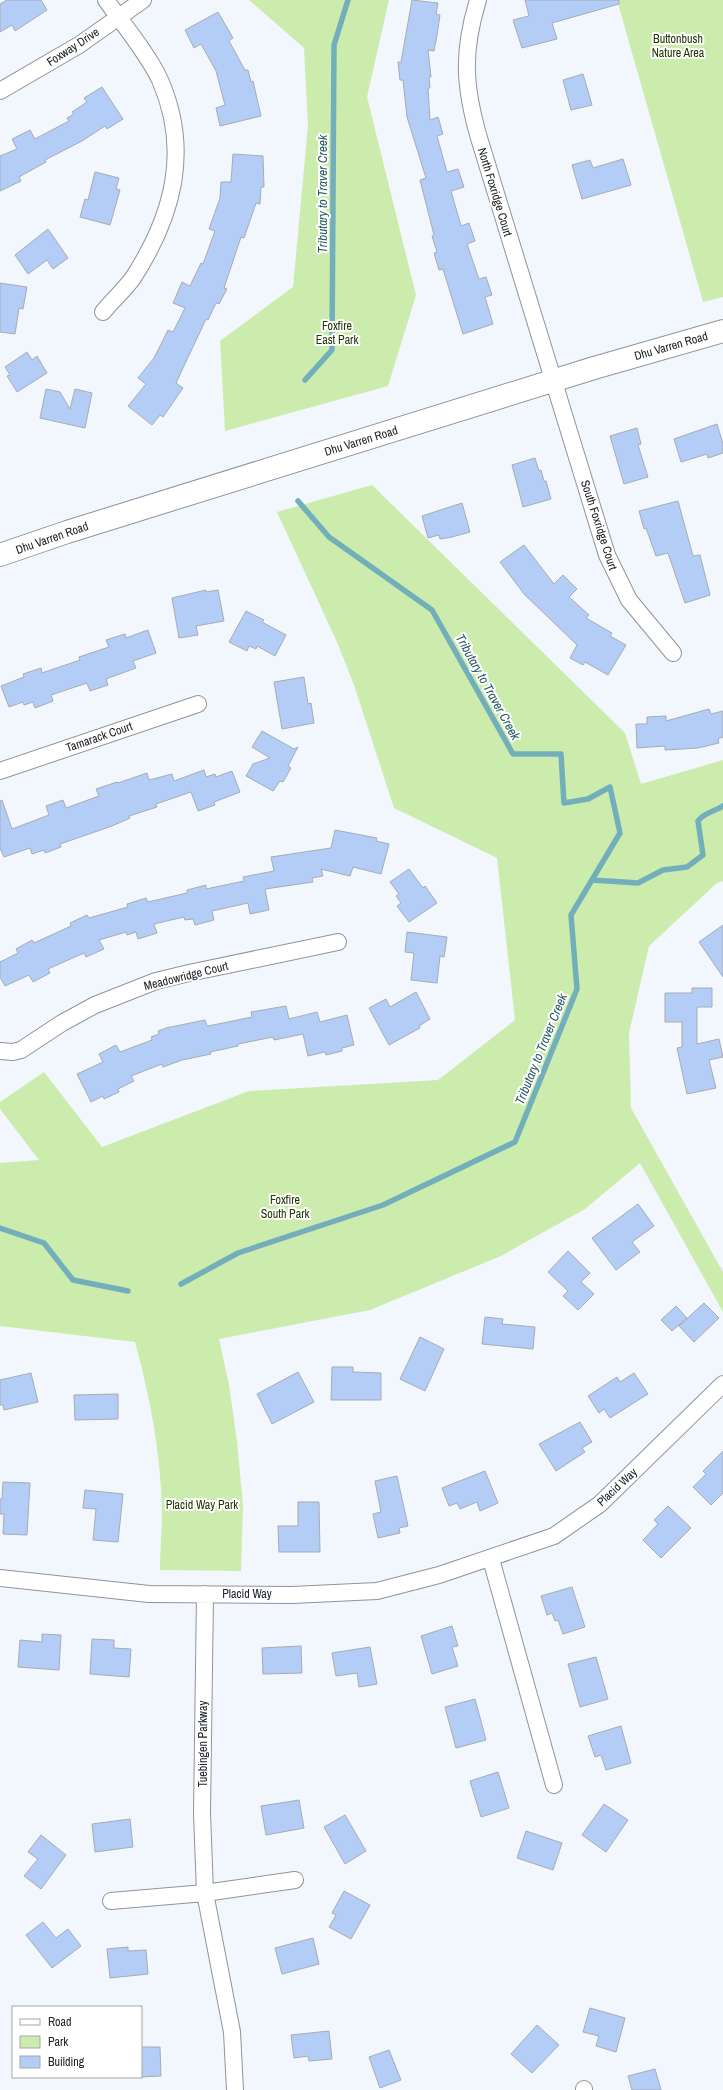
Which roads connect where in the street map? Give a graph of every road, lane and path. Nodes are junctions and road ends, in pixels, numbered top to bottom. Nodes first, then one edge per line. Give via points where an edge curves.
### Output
1 (106, 0) edge
2 (143, 0) edge
3 (478, 0) edge
4 (118, 17) junction
5 (0, 90) edge
6 (103, 312) dead end
7 (723, 331) edge
8 (553, 380) junction
9 (0, 555) edge
10 (673, 654) dead end
11 (198, 704) dead end
12 (0, 771) edge
13 (338, 942) dead end
14 (0, 1051) edge
15 (723, 1384) edge
16 (491, 1559) junction
17 (0, 1578) edge
18 (205, 1594) junction
19 (554, 1785) dead end
20 (295, 1880) dead end
21 (205, 1893) junction
22 (111, 1901) dead end
23 (235, 2090) edge

1 - 4 street
2 - 4 street, Foxway Drive
3 - 8 street, North Foxridge Court via 467,42 466,76 470,104 478,138
4 - 5 street, Foxway Drive via 78,45
4 - 6 street via 163,87 174,128 176,160 172,197 158,235 132,279
7 - 8 main road, Dhu Varren Road
8 - 9 main road, Dhu Varren Road via 75,529
8 - 10 street, South Foxridge Court via 614,572 629,600
11 - 12 street, Tamarack Court
13 - 14 street, Meadowridge Court via 156,981 89,1008 22,1050
15 - 16 street, Placid Way via 600,1504 554,1536
16 - 18 street, Placid Way via 377,1590 292,1594
16 - 19 street
17 - 18 street, Placid Way via 149,1594
18 - 21 street, Tuebingen Parkway via 202,1790
20 - 21 street
21 - 22 street
21 - 23 street, Tuebingen Parkway via 232,2032

